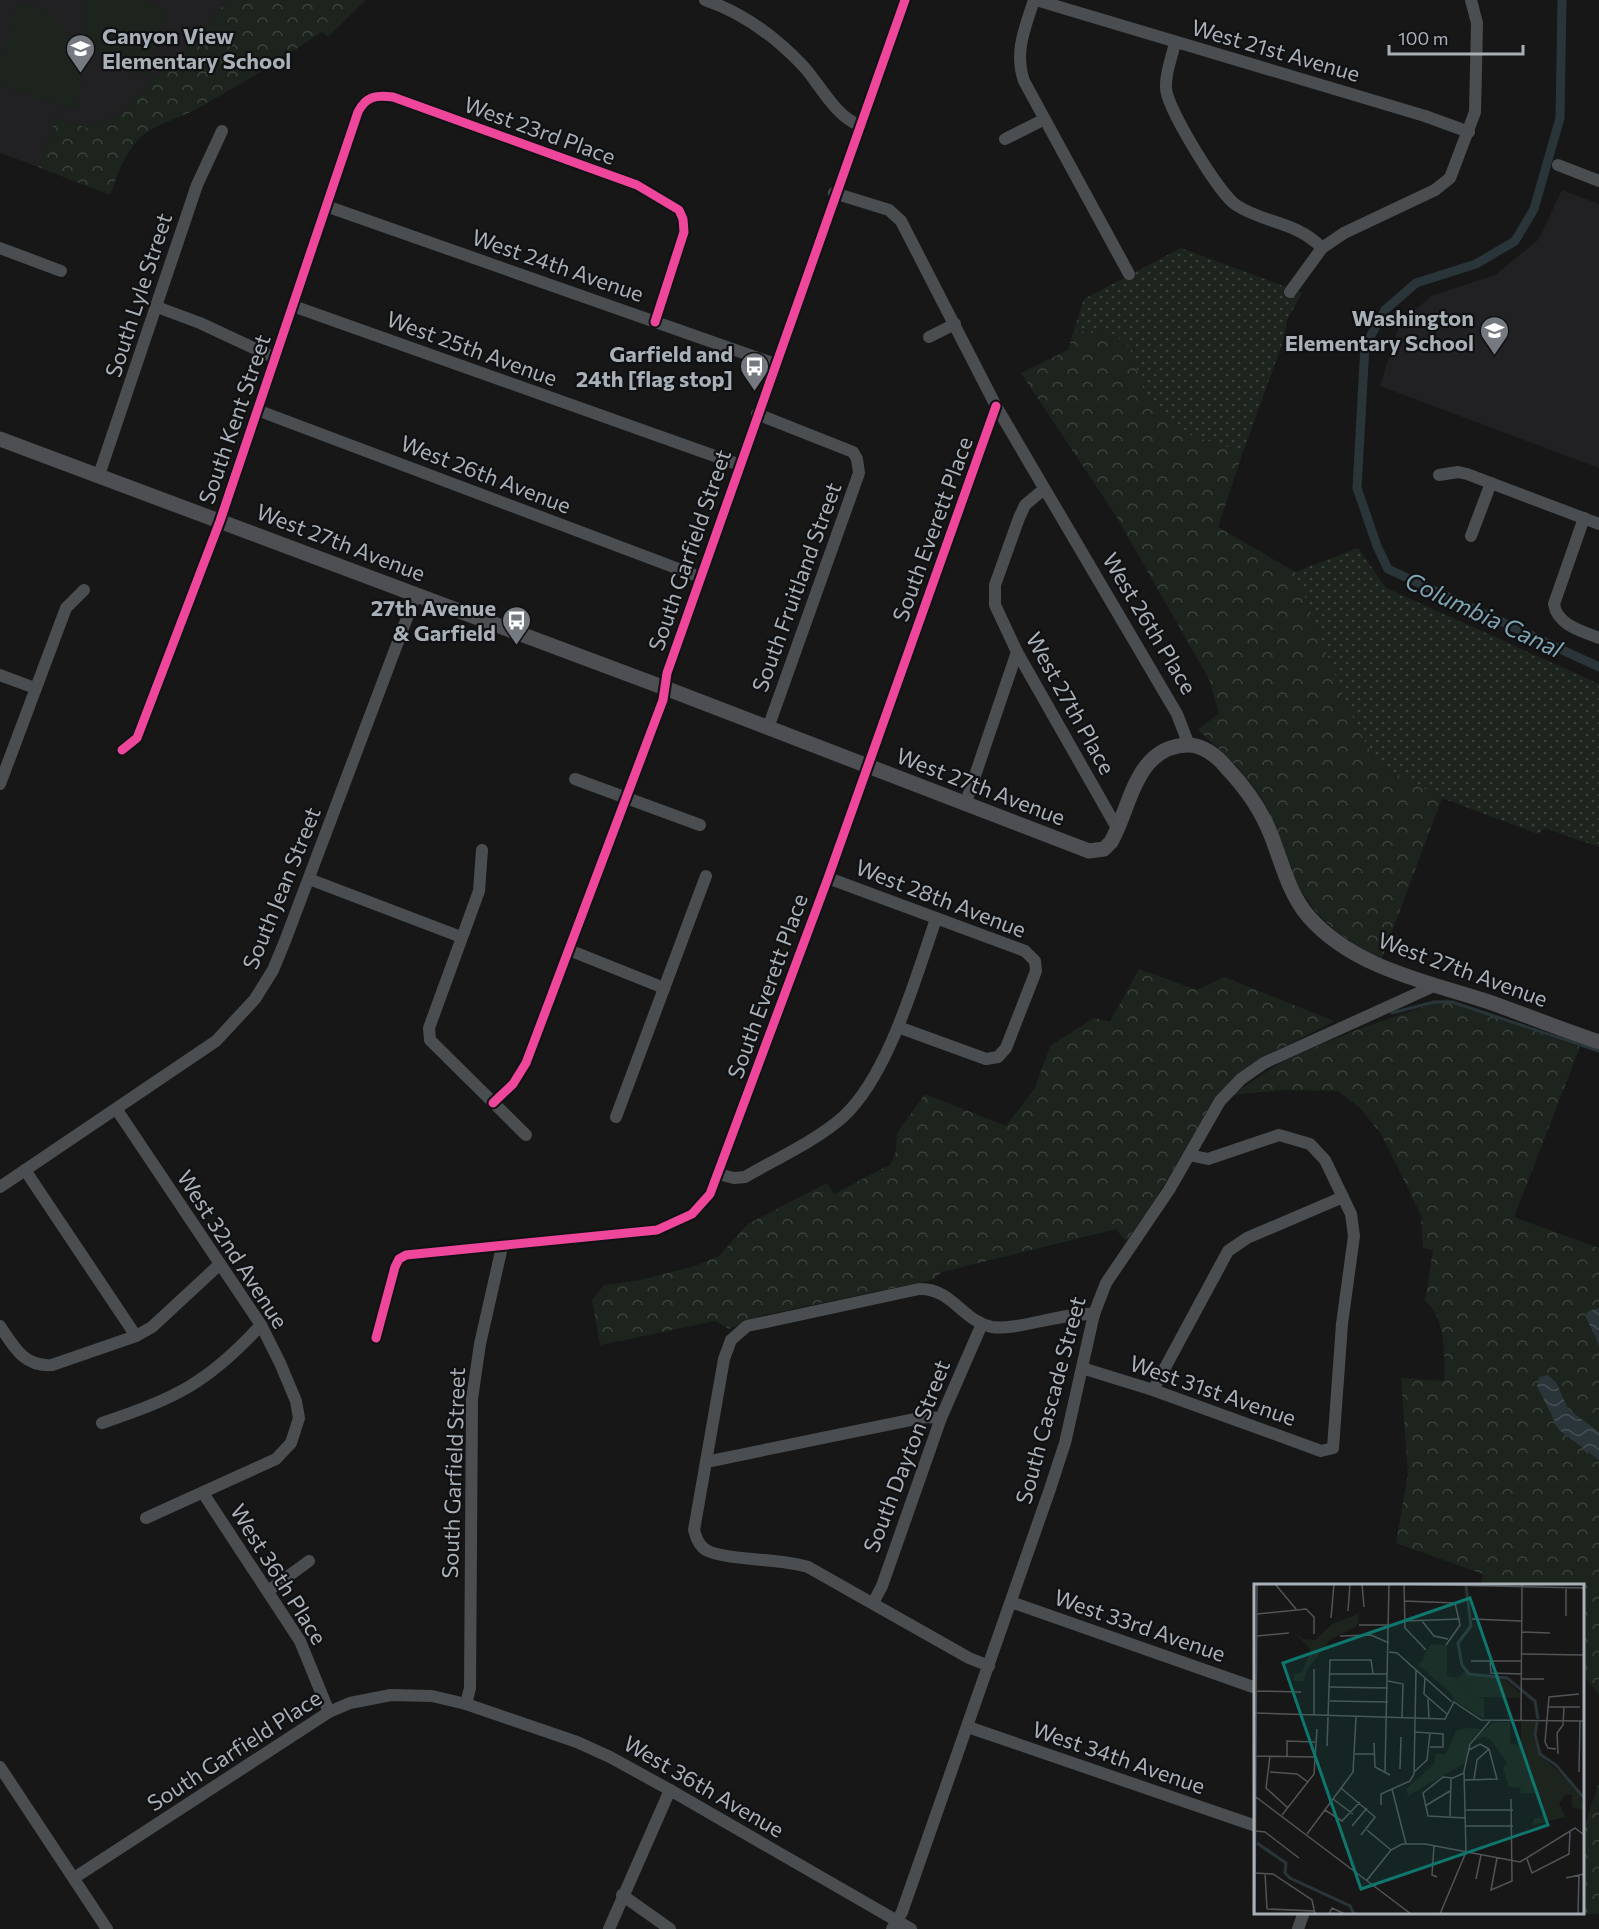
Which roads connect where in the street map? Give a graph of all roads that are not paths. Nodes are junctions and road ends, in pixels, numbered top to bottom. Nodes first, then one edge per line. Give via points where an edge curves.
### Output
1 (705, 0) edge
2 (905, 0) edge
3 (1035, 0) edge
4 (1471, 0) edge
5 (1175, 43) junction
6 (374, 96) joint
7 (1043, 120) junction
8 (859, 125) junction
9 (222, 131) dead end
10 (1469, 132) junction
11 (1005, 139) dead end
12 (1558, 165) dead end
13 (1599, 181) edge
14 (834, 193) junction
15 (326, 206) junction
16 (0, 248) edge
17 (1322, 248) junction
18 (61, 271) dead end
19 (1129, 274) dead end
20 (1290, 292) dead end
21 (292, 306) junction
22 (157, 307) junction
23 (655, 322) junction
24 (955, 324) junction
25 (928, 337) dead end
26 (275, 358) junction
27 (775, 364) junction
28 (996, 406) junction
29 (257, 410) junction
30 (758, 414) junction
31 (0, 439) edge
32 (740, 465) junction
33 (99, 475) junction
34 (1439, 475) dead end
35 (1491, 483) junction
36 (1044, 489) junction
37 (1584, 518) junction
38 (220, 521) junction
39 (1599, 524) edge
40 (1471, 536) dead end
41 (700, 577) junction
42 (84, 590) dead end
43 (416, 594) junction
44 (1599, 638) edge
45 (1017, 651) junction
46 (0, 675) edge
47 (35, 688) junction
48 (665, 688) junction
49 (768, 728) junction
50 (1189, 745) junction
51 (122, 750) dead end
52 (868, 766) junction
53 (575, 779) dead end
54 (0, 784) edge
55 (627, 798) junction
56 (965, 805) junction
57 (700, 825) dead end
58 (1117, 828) junction
59 (482, 850) dead end
60 (706, 876) dead end
61 (828, 878) junction
62 (309, 879) junction
63 (936, 919) junction
64 (461, 937) junction
65 (569, 950) junction
66 (1436, 985) junction
67 (664, 988) junction
68 (898, 1027) junction
69 (1599, 1042) edge
70 (494, 1103) junction
71 (117, 1110) junction
72 (616, 1117) dead end
73 (526, 1135) dead end
74 (1189, 1155) junction
75 (25, 1170) junction
76 (718, 1174) junction
77 (0, 1187) edge
78 (1343, 1197) junction
79 (502, 1247) junction
80 (220, 1264) junction
81 (1094, 1314) junction
82 (982, 1324) junction
83 (261, 1325) junction
84 (0, 1326) edge
85 (136, 1336) junction
86 (376, 1338) dead end
87 (1082, 1368) junction
88 (1153, 1390) junction
89 (941, 1418) junction
90 (102, 1423) dead end
91 (706, 1462) junction
92 (203, 1493) junction
93 (146, 1518) dead end
94 (309, 1561) dead end
95 (268, 1591) junction
96 (1011, 1602) junction
97 (873, 1603) junction
98 (989, 1666) junction
99 (1254, 1687) edge
100 (466, 1704) junction
101 (329, 1712) junction
102 (968, 1727) junction
103 (0, 1767) edge
104 (670, 1790) junction
105 (1254, 1825) edge
106 (74, 1878) junction
107 (622, 1895) junction
108 (1303, 1914) edge
109 (895, 1925) edge
110 (107, 1929) edge
111 (609, 1929) edge
112 (670, 1929) edge
113 (911, 1929) edge
114 (1298, 1929) edge

1 - 8 street via 743,16 775,39 803,66 844,117
2 - 8 street, South Garfield Street
3 - 5 street, West 21st Avenue
3 - 7 street via 1019,56 1024,81
4 - 10 street via 1477,23 1476,103
5 - 10 street, West 21st Avenue
5 - 17 street via 1167,76 1167,98 1220,191 1238,206 1301,230
6 - 15 street, South Kent Street via 358,112
6 - 23 street, West 23rd Place via 393,97 637,185 679,210 684,232
7 - 11 street
7 - 19 street
8 - 14 street, South Garfield Street
9 - 22 street, South Lyle Street via 197,184
10 - 17 street via 1456,167 1443,184
12 - 13 street
14 - 24 street, West 26th Place via 889,210 901,221
14 - 27 street, South Garfield Street
15 - 21 street, South Kent Street
15 - 23 street, West 24th Avenue
16 - 18 street
17 - 20 street
21 - 26 street, South Kent Street
21 - 32 street, West 25th Avenue
22 - 26 street via 200,322
22 - 33 street, South Lyle Street
23 - 27 street, West 24th Avenue
24 - 25 street
24 - 28 street, West 26th Place
26 - 29 street, South Kent Street
27 - 30 street, South Garfield Street
28 - 36 street, West 26th Place
28 - 52 street, South Everett Place
29 - 38 street, South Kent Street
29 - 41 street, West 26th Avenue
30 - 32 street, South Garfield Street
30 - 49 street, South Fruitland Street via 844,448 857,459 859,473
31 - 33 main road, West 27th Avenue
32 - 41 street, South Garfield Street
33 - 38 main road, West 27th Avenue
34 - 35 street via 1458,472
35 - 37 street
35 - 40 street
36 - 45 street, West 27th Place via 1025,505 995,585 999,617
36 - 50 street, West 26th Place via 1177,714
37 - 39 street
37 - 44 street via 1555,598 1556,612 1562,620
38 - 43 main road, West 27th Avenue
38 - 51 street, South Kent Street via 137,738
41 - 48 street, South Garfield Street
42 - 47 street via 66,608
43 - 48 main road, West 27th Avenue
43 - 62 street, South Jean Street
45 - 56 street
45 - 58 street, West 27th Place
46 - 47 street
47 - 54 street
48 - 49 main road, West 27th Avenue
48 - 55 street, South Garfield Street
49 - 52 main road, West 27th Avenue
50 - 58 main road via 1168,750 1144,768
50 - 66 main road, West 27th Avenue via 1216,757 1249,792 1270,832 1291,888 1318,927 1364,958
52 - 56 main road, West 27th Avenue
52 - 61 street, South Everett Place
53 - 55 street
55 - 57 street
55 - 65 street, South Garfield Street
56 - 58 main road, West 27th Avenue via 1094,851 1104,849
59 - 64 street via 479,891
60 - 67 street
61 - 63 street, West 28th Avenue
61 - 76 street, South Everett Place
62 - 64 street
62 - 71 street, South Jean Street via 273,970 245,1012 196,1057
63 - 68 street
63 - 68 street, West 28th Avenue via 1025,951 1035,961 1036,971 1006,1048 998,1057 986,1059
64 - 70 street via 429,1035
65 - 67 street
65 - 70 street, South Garfield Street via 526,1063
66 - 69 main road, West 27th Avenue
66 - 74 street, South Cascade Street via 1254,1069 1220,1101
67 - 72 street
68 - 76 street via 874,1073 844,1116 745,1177
70 - 73 street
71 - 75 street, South Jean Street
71 - 80 street, West 32nd Avenue
74 - 78 street via 1208,1159 1266,1138 1289,1136 1318,1151
74 - 81 street, South Cascade Street via 1116,1265
75 - 77 street, South Jean Street
75 - 85 street
76 - 79 street, South Everett Place via 701,1205 667,1227
78 - 88 street via 1248,1238 1228,1251
78 - 88 street, West 31st Avenue via 1351,1214 1354,1236 1342,1324 1335,1442 1330,1450 1321,1451
79 - 86 street, South Everett Place via 416,1252 399,1259
79 - 100 street, South Garfield Street via 472,1399 470,1688
80 - 83 street, West 32nd Avenue
80 - 85 street via 165,1317
81 - 82 street via 996,1328
81 - 87 street, South Cascade Street
82 - 89 street, South Dayton Street
82 - 91 street via 945,1294 920,1289 747,1326 727,1348
83 - 90 street via 209,1376 150,1407
83 - 92 street, West 32nd Avenue via 296,1401 296,1434 276,1459
84 - 85 street via 18,1353 38,1365 52,1365
87 - 88 street, West 31st Avenue
87 - 96 street, South Cascade Street via 1065,1443
89 - 91 street via 925,1417
89 - 97 street, South Dayton Street
91 - 97 street via 694,1530 702,1547 715,1553 808,1567
92 - 93 street
92 - 95 street, West 36th Place
94 - 95 street
95 - 101 street, West 36th Place via 300,1641
96 - 98 street, South Cascade Street
96 - 99 street, West 33rd Avenue
97 - 98 street
98 - 102 street, South Cascade Street
100 - 101 street, South Garfield Place via 432,1696 391,1695 350,1703
100 - 104 street, West 36th Avenue via 594,1749
101 - 106 street, South Garfield Place
102 - 105 street, West 34th Avenue
102 - 109 street, South Cascade Street
103 - 106 street
104 - 107 street
104 - 109 street, West 36th Avenue
106 - 110 street
107 - 111 street
107 - 112 street
108 - 114 street
109 - 113 street, West 36th Avenue

